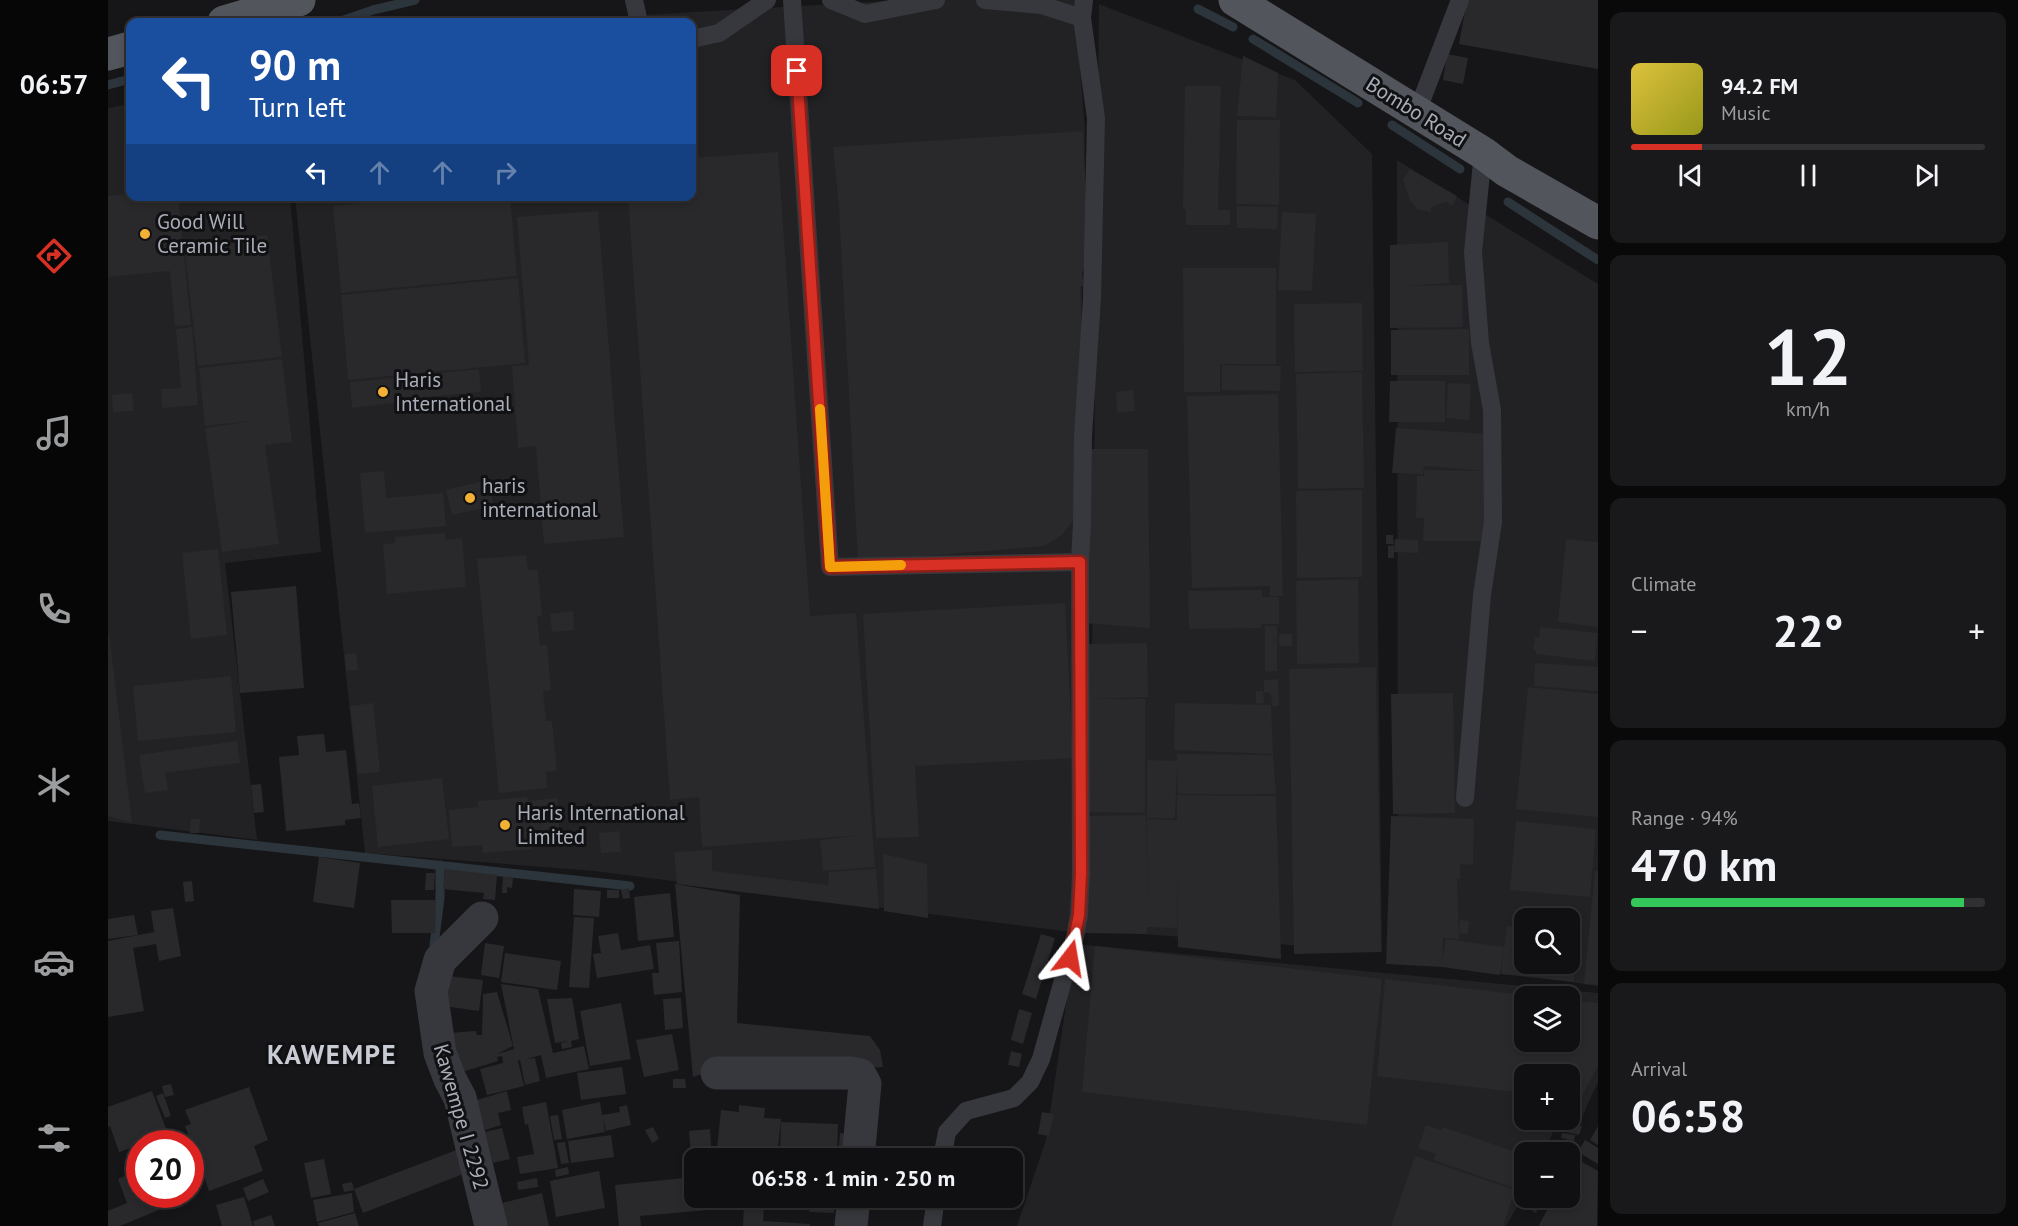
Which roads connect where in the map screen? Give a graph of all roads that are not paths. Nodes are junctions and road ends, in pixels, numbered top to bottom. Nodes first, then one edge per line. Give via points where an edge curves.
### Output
1 (299, 0) edge
2 (634, 0) edge
3 (767, 0) edge
4 (792, 0) edge
5 (831, 0) edge
6 (936, 0) edge
7 (985, 0) edge
8 (1235, 0) edge
9 (1460, 0) edge
10 (1083, 9) edge
11 (238, 18) edge
12 (638, 18) edge
13 (696, 38) edge
14 (126, 49) edge
15 (108, 54) edge
16 (1417, 112) junction
17 (1483, 153) junction
18 (1597, 219) edge
19 (1080, 562) junction
20 (1465, 798) dead end
21 (482, 918) dead end
22 (717, 1073) dead end
23 (859, 1148) edge
24 (944, 1148) edge
25 (853, 1208) edge
26 (934, 1208) edge
27 (491, 1226) edge
28 (851, 1226) edge
29 (932, 1226) edge

1 - 11 main road
2 - 12 lane
3 - 13 lane via 719,33
4 - 19 lane via 830,567
5 - 6 lane via 865,14
7 - 10 lane
8 - 16 main road, Bombo Road
9 - 16 lane
10 - 19 lane via 1096,118
14 - 15 main road
16 - 17 main road, Bombo Road
17 - 18 main road, Bombo Road via 1507,171
17 - 20 lane via 1473,252 1480,343 1492,410 1493,522 1482,595
19 - 24 lane via 1081,873 1075,937 1041,1059 1030,1082 1014,1098 966,1111 947,1132
21 - 27 street, Kawempe I 2292 via 440,960 431,991 440,1053 460,1098
22 - 23 street via 860,1075 865,1084
25 - 28 street
26 - 29 lane

